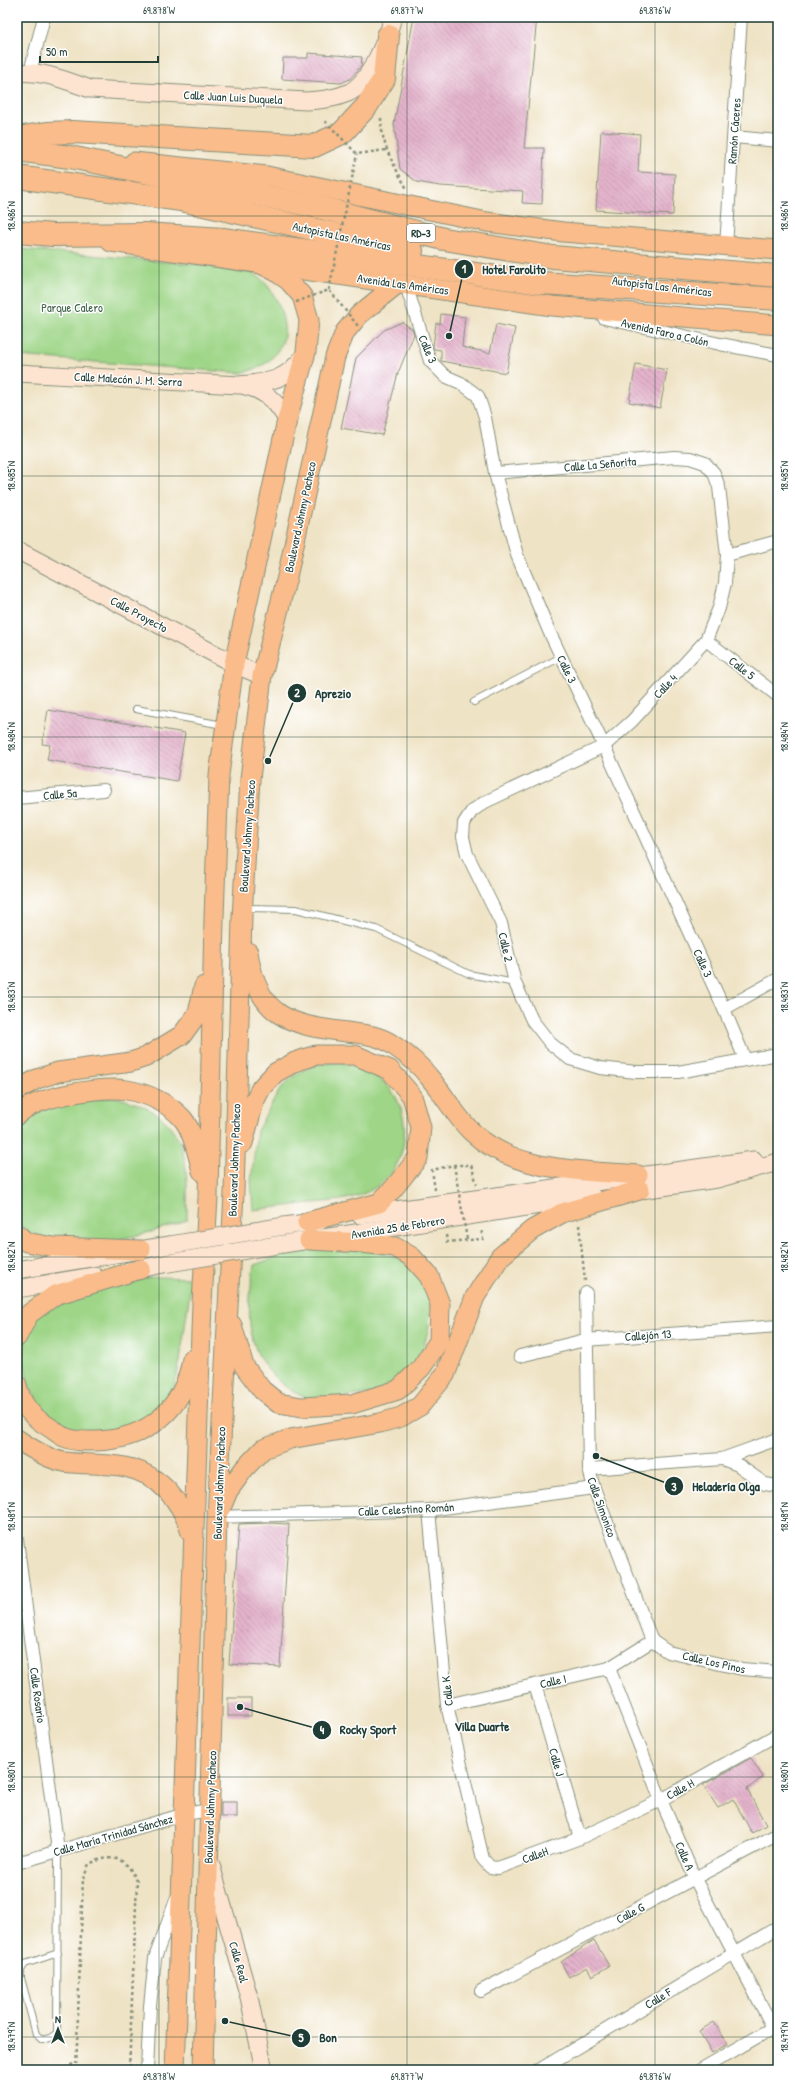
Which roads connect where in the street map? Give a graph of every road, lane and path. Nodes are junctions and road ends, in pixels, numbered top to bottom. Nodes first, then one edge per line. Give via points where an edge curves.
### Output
1 (44, 17) edge
2 (741, 17) edge
3 (391, 26) edge
4 (23, 72) edge
5 (325, 121) dead end
6 (17, 138) edge
7 (734, 138) junction
8 (778, 141) edge
9 (17, 150) edge
10 (357, 154) junction
11 (70, 157) junction
12 (17, 177) edge
13 (417, 206) junction
14 (17, 232) edge
15 (53, 235) junction
16 (726, 246) junction
17 (778, 250) edge
18 (261, 264) junction
19 (778, 276) edge
20 (402, 284) junction
21 (329, 290) junction
22 (771, 299) edge
23 (296, 302) dead end
24 (552, 306) junction
25 (778, 325) edge
26 (358, 326) dead end
27 (306, 352) junction
28 (778, 355) edge
29 (17, 373) edge
30 (239, 385) junction
31 (287, 420) junction
32 (705, 463) joint
33 (496, 473) junction
34 (778, 541) edge
35 (17, 550) edge
36 (727, 555) junction
37 (706, 640) junction
38 (561, 657) junction
39 (234, 664) junction
40 (262, 676) junction
41 (778, 696) edge
42 (474, 702) dead end
43 (136, 709) dead end
44 (226, 726) junction
45 (604, 746) junction
46 (104, 790) dead end
47 (17, 798) edge
48 (464, 823) joint
49 (242, 913) junction
50 (214, 918) junction
51 (778, 979) edge
52 (515, 983) junction
53 (724, 1009) junction
54 (778, 1054) edge
55 (745, 1059) junction
56 (17, 1090) edge
57 (17, 1115) edge
58 (778, 1157) edge
59 (778, 1162) edge
60 (454, 1165) junction
61 (639, 1183) junction
62 (234, 1193) junction
63 (208, 1197) junction
64 (481, 1198) junction
65 (437, 1204) junction
66 (576, 1209) junction
67 (308, 1231) junction
68 (17, 1234) edge
69 (467, 1239) dead end
70 (141, 1260) junction
71 (17, 1270) edge
72 (17, 1289) edge
73 (586, 1293) joint
74 (202, 1303) junction
75 (227, 1303) junction
76 (778, 1326) edge
77 (17, 1337) edge
78 (585, 1340) junction
79 (520, 1356) dead end
80 (17, 1385) edge
81 (17, 1439) edge
82 (778, 1439) edge
83 (722, 1459) junction
84 (588, 1469) junction
85 (778, 1486) edge
86 (594, 1488) junction
87 (429, 1510) junction
88 (217, 1517) junction
89 (17, 1540) edge
90 (193, 1544) junction
91 (652, 1641) junction
92 (609, 1668) junction
93 (778, 1672) edge
94 (535, 1685) junction
95 (447, 1705) junction
96 (778, 1734) edge
97 (661, 1800) junction
98 (210, 1810) junction
99 (185, 1814) junction
100 (778, 1834) edge
101 (580, 1838) junction
102 (58, 1850) junction
103 (208, 1856) junction
104 (17, 1863) edge
105 (490, 1867) joint
106 (695, 1879) junction
107 (181, 1889) junction
108 (778, 1927) edge
109 (58, 1953) junction
110 (734, 1953) junction
111 (481, 1991) dead end
112 (777, 2030) edge
113 (76, 2062) junction
114 (67, 2070) edge
115 (76, 2070) edge
116 (129, 2070) edge
117 (148, 2070) edge
118 (175, 2070) edge
119 (203, 2070) edge
120 (264, 2070) edge
121 (539, 2070) edge
122 (700, 2070) edge

1 - 4 street
2 - 7 street, Ramón Cáceres
3 - 4 main road, Calle Juan Luis Duquela via 365,78 350,92 330,100 306,101 90,89 60,78
3 - 6 highway via 384,80 366,106 342,132 314,146 73,132 48,132
5 - 10 path, bridge
7 - 8 street
7 - 16 street, Ramón Cáceres
9 - 11 highway, RD-3
10 - 13 path, bridge via 386,150
10 - 21 path, bridge
11 - 13 main road via 267,176
11 - 19 highway, Autopista Las Américas / RD-3 via 318,207 444,239 545,256
12 - 22 highway, Autopista Las Américas / RD-3 via 182,200 360,241 493,267
13 - 16 main road via 487,222 563,232
14 - 15 highway, RD-3
15 - 18 main road, Avenida Las Américas via 148,246
15 - 22 highway, Autopista Las Américas / RD-3 via 146,234 223,239 541,283
16 - 17 main road
18 - 20 main road, Avenida Las Américas
18 - 27 main road, Boulevard Johnny Pacheco via 289,281 302,296 309,320
20 - 24 main road, Avenida Las Américas
20 - 33 street, Calle 3 via 430,361 445,376 461,383 478,396 485,417
20 - 40 main road, Boulevard Johnny Pacheco via 359,315 345,332 335,357 289,569
21 - 23 path, bridge
21 - 26 path, bridge
24 - 25 main road, Avenida Las Américas
24 - 28 street, Avenida Faro a Colón
27 - 30 main road, Calle Malecón J. M. Serra via 296,367 278,379
27 - 31 main road, Boulevard Johnny Pacheco
29 - 30 main road, Calle Malecón J. M. Serra
30 - 31 main road, Calle Malecón J. M. Serra via 261,392 274,400
31 - 39 main road, Boulevard Johnny Pacheco
32 - 33 street, Calle La Señorita via 690,458 674,457
32 - 36 street, Calle 4 via 714,473 719,487
33 - 38 street, Calle 3 via 517,556
34 - 36 street
35 - 39 main road, Calle Proyecto
36 - 37 street, Calle 4 via 724,589
37 - 41 street, Calle 5
37 - 45 street, Calle 4 via 632,721
38 - 42 lane
38 - 45 street, Calle 3
39 - 40 main road, Calle Proyecto
39 - 44 main road, Boulevard Johnny Pacheco
40 - 49 main road, Boulevard Johnny Pacheco via 250,779
43 - 44 lane
44 - 50 main road, Boulevard Johnny Pacheco via 220,775
45 - 48 street, Calle 4 via 485,802 472,811
45 - 53 street, Calle 3
46 - 47 street, Calle 5a
48 - 52 street, Calle 2 via 463,837 467,854 501,923
49 - 52 lane via 296,909 376,928 469,974
49 - 61 main road via 250,968 260,995 280,1015 310,1028 372,1035 392,1044 428,1075 472,1132 505,1155 531,1164
49 - 62 main road, Boulevard Johnny Pacheco
50 - 56 main road via 202,1001 198,1013 182,1035 146,1057 131,1062 58,1072 37,1079
50 - 63 main road, Boulevard Johnny Pacheco
51 - 53 street
52 - 55 street, Calle 2 via 532,1020 550,1044 570,1059 600,1068 636,1072 678,1072
53 - 55 street, Calle 3
54 - 55 street
57 - 63 main road via 36,1103 109,1088 128,1090 159,1100 184,1120 196,1146
58 - 61 main road, Avenida 25 de Febrero
59 - 61 main road, Avenida 25 de Febrero via 717,1178
60 - 64 path via 471,1165
60 - 65 path via 432,1170
60 - 69 path, bridge
61 - 64 main road, Avenida 25 de Febrero
61 - 66 main road
61 - 67 main road, Avenida 25 de Febrero
62 - 67 main road via 254,1102 261,1088 275,1073 295,1062 316,1055 355,1056 390,1070 412,1096 421,1127 418,1158 379,1203
62 - 75 main road, Boulevard Johnny Pacheco
63 - 74 main road, Boulevard Johnny Pacheco
64 - 65 main road, Avenida 25 de Febrero
65 - 67 main road, Avenida 25 de Febrero
66 - 73 path via 582,1237
66 - 88 main road via 562,1213 532,1230 500,1257 475,1297 445,1375 420,1406 380,1423 290,1439 263,1448 228,1491
67 - 70 main road, Avenida 25 de Febrero, bridge via 283,1244 169,1263
67 - 70 main road, Avenida 25 de Febrero, bridge via 284,1226 170,1245
67 - 75 main road via 362,1243 395,1247 412,1257 429,1276 440,1304 439,1341 420,1368 398,1390 352,1404 302,1407 278,1403 262,1390 244,1366
68 - 70 main road via 26,1242
70 - 71 main road, Avenida 25 de Febrero
70 - 72 main road, Avenida 25 de Febrero
70 - 77 main road via 55,1294 29,1314
73 - 78 street, Calle Simonico
74 - 80 main road via 190,1374 183,1391 162,1419 134,1436 83,1442 64,1437 33,1417 19,1397
74 - 90 main road, Boulevard Johnny Pacheco
75 - 88 main road, Boulevard Johnny Pacheco
76 - 78 street, Callejón 13
78 - 79 street, Callejón 13
78 - 84 street, Calle Simonico
81 - 90 main road via 62,1462 126,1467 156,1480 171,1493 182,1510
82 - 83 street
83 - 84 street
83 - 85 street via 738,1465 765,1484
84 - 86 street, Calle Simonico
86 - 87 street, Calle Celestino Román
86 - 91 street, Calle Simonico
87 - 88 street, Calle Celestino Román
87 - 95 street, Calle K
88 - 98 main road, Boulevard Johnny Pacheco
89 - 102 street, Calle Rosario
90 - 99 main road, Boulevard Johnny Pacheco
91 - 92 street, Calle I
91 - 93 street, Calle Los Pinos via 668,1652 742,1669
92 - 94 street, Calle I
92 - 97 street, Calle A
94 - 95 street, Calle I
94 - 101 street, Calle J
95 - 105 street, Calle K via 483,1859
96 - 97 street, Calle H
97 - 101 street, Calle H
97 - 106 street, Calle A
98 - 99 street, Calle María Trinidad Sánchez
98 - 103 main road, Boulevard Johnny Pacheco
99 - 102 street, Calle María Trinidad Sánchez
99 - 107 main road, Boulevard Johnny Pacheco
100 - 106 street, Calle G
101 - 105 street, CalleH via 498,1868
102 - 104 street, Calle María Trinidad Sánchez
102 - 109 lane
103 - 119 main road, Boulevard Johnny Pacheco
103 - 120 main road, Calle Real via 249,1997
106 - 110 street, Calle A
106 - 111 street, Calle G
107 - 117 street, Boulevard Johnny Pacheco via 155,1958
107 - 118 main road, Boulevard Johnny Pacheco
108 - 110 street, Calle F
109 - 109 lane via 25,1964 21,1970 36,2034 42,2040 57,2033
110 - 112 street, Calle A
110 - 121 street, Calle F
112 - 122 street
113 - 114 path
113 - 115 path
113 - 116 path via 83,1878 89,1864 101,1859 114,1858 128,1864 137,1881

